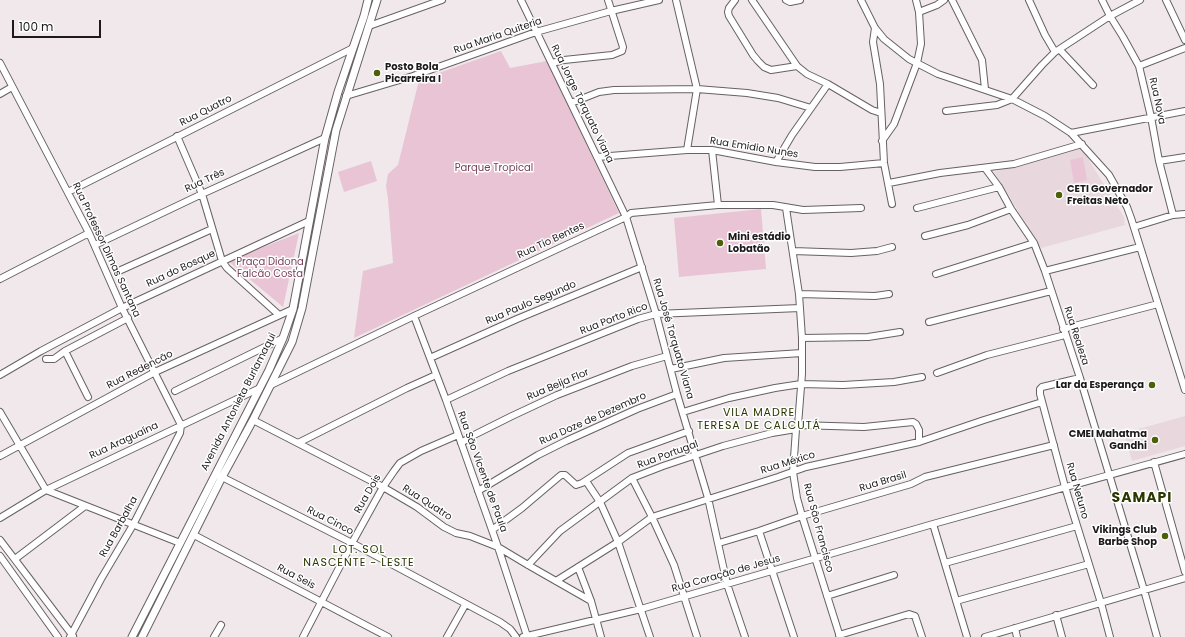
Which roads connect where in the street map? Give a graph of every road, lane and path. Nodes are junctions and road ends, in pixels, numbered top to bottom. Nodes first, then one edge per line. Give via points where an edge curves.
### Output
1 (368, 0) edge
2 (377, 0) edge
3 (442, 0) edge
4 (520, 0) edge
5 (608, 0) edge
6 (659, 0) edge
7 (676, 0) edge
8 (735, 0) edge
9 (752, 0) edge
10 (786, 0) edge
11 (800, 0) edge
12 (861, 0) edge
13 (916, 0) edge
14 (944, 0) edge
15 (952, 0) edge
16 (1029, 0) edge
17 (1102, 0) edge
18 (1140, 0) edge
19 (1166, 0) edge
20 (611, 11) junction
21 (919, 12) junction
22 (1110, 16) junction
23 (369, 26) junction
24 (875, 28) junction
25 (536, 32) junction
26 (1185, 40) edge
27 (353, 48) junction
28 (1185, 48) edge
29 (1058, 51) junction
30 (0, 63) edge
31 (552, 63) junction
32 (917, 64) junction
33 (797, 66) junction
34 (1139, 66) junction
35 (342, 83) junction
36 (350, 84) junction
37 (828, 84) junction
38 (1093, 85) dead end
39 (12, 88) junction
40 (697, 89) junction
41 (985, 89) junction
42 (0, 94) edge
43 (337, 95) junction
44 (346, 96) junction
45 (1012, 99) junction
46 (571, 103) junction
47 (811, 108) junction
48 (1185, 110) edge
49 (946, 111) dead end
50 (881, 113) junction
51 (1151, 118) junction
52 (1071, 133) junction
53 (177, 136) junction
54 (325, 138) junction
55 (882, 141) junction
56 (1082, 144) junction
57 (687, 150) junction
58 (712, 150) junction
59 (597, 157) junction
60 (1185, 157) edge
61 (1159, 161) junction
62 (776, 162) junction
63 (884, 163) junction
64 (985, 168) junction
65 (889, 182) junction
66 (999, 187) junction
67 (68, 192) junction
68 (202, 194) junction
69 (892, 204) dead end
70 (718, 206) junction
71 (786, 208) junction
72 (861, 208) dead end
73 (917, 208) dead end
74 (1012, 209) junction
75 (1173, 215) junction
76 (1184, 216) edge
77 (626, 217) junction
78 (309, 222) junction
79 (1134, 227) junction
80 (212, 229) junction
81 (90, 233) junction
82 (925, 236) dead end
83 (1034, 243) junction
84 (95, 245) junction
85 (892, 247) dead end
86 (1140, 247) junction
87 (792, 251) junction
88 (222, 261) junction
89 (642, 267) junction
90 (121, 270) dead end
91 (1045, 271) junction
92 (936, 274) dead end
93 (0, 279) edge
94 (298, 280) junction
95 (307, 281) junction
96 (1051, 291) junction
97 (295, 294) junction
98 (799, 294) junction
99 (889, 294) dead end
100 (305, 295) junction
101 (1158, 304) junction
102 (122, 308) junction
103 (800, 308) junction
104 (292, 309) junction
105 (656, 314) junction
106 (278, 315) junction
107 (414, 316) junction
108 (128, 318) junction
109 (929, 322) dead end
110 (900, 332) dead end
111 (1064, 332) junction
112 (283, 338) junction
113 (802, 338) junction
114 (65, 351) junction
115 (802, 353) junction
116 (668, 356) junction
117 (430, 358) junction
118 (46, 359) dead end
119 (671, 369) junction
120 (155, 372) junction
121 (937, 373) dead end
122 (436, 375) junction
123 (0, 376) edge
124 (922, 377) dead end
125 (1080, 378) junction
126 (801, 384) junction
127 (271, 385) junction
128 (260, 388) junction
129 (1185, 388) edge
130 (175, 391) dead end
131 (677, 394) junction
132 (88, 397) dead end
133 (255, 398) junction
134 (446, 400) junction
135 (262, 402) junction
136 (1042, 402) junction
137 (0, 412) edge
138 (683, 412) junction
139 (254, 420) junction
140 (181, 425) junction
141 (797, 427) junction
142 (689, 431) junction
143 (458, 435) junction
144 (919, 442) junction
145 (298, 443) junction
146 (461, 444) junction
147 (1054, 445) junction
148 (19, 446) junction
149 (696, 454) junction
150 (1185, 454) edge
151 (0, 456) edge
152 (1154, 462) junction
153 (793, 472) junction
154 (215, 474) junction
155 (1109, 474) junction
156 (222, 477) junction
157 (632, 478) junction
158 (586, 481) junction
159 (383, 487) junction
160 (1065, 487) junction
161 (46, 490) junction
162 (478, 491) junction
163 (708, 498) junction
164 (600, 502) junction
165 (85, 506) junction
166 (802, 516) junction
167 (652, 517) junction
168 (0, 518) edge
169 (933, 524) junction
170 (133, 525) junction
171 (1077, 526) junction
172 (492, 530) junction
173 (760, 531) junction
174 (194, 535) junction
175 (0, 540) edge
176 (618, 542) junction
177 (352, 543) junction
178 (719, 543) junction
179 (180, 544) junction
180 (498, 547) junction
181 (0, 556) edge
182 (815, 558) junction
183 (15, 559) junction
184 (945, 563) junction
185 (1089, 564) junction
186 (528, 566) junction
187 (578, 567) junction
188 (773, 571) junction
189 (1185, 572) edge
190 (894, 575) dead end
191 (1185, 578) edge
192 (556, 581) junction
193 (727, 584) junction
194 (1144, 590) junction
195 (154, 595) junction
196 (684, 596) junction
197 (827, 596) junction
198 (161, 598) junction
199 (591, 601) junction
200 (956, 601) junction
201 (321, 602) junction
202 (1101, 603) junction
203 (465, 605) junction
204 (641, 609) junction
205 (1056, 615) junction
206 (596, 620) junction
207 (221, 625) dead end
208 (1015, 628) junction
209 (72, 636) edge
210 (840, 636) edge
211 (58, 637) edge
212 (132, 637) edge
213 (142, 637) edge
214 (214, 637) edge
215 (303, 637) edge
216 (388, 637) edge
217 (448, 637) edge
218 (516, 637) edge
219 (525, 637) edge
220 (601, 637) edge
221 (650, 637) edge
222 (697, 637) edge
223 (745, 637) edge
224 (794, 637) edge
225 (922, 637) edge
226 (968, 637) edge
227 (985, 637) edge
228 (1017, 637) edge
229 (1062, 637) edge
230 (1110, 637) edge
231 (1157, 637) edge

1 - 27 main road, Avenida Antonieta Burlamaqui
2 - 23 main road, Avenida Antonieta Burlamaqui
3 - 23 street
4 - 25 street, Rua Jorge Torquato Viana
5 - 20 street
6 - 20 street, Rua Maria Quiteria
7 - 40 street
8 - 33 street via 729,8 729,16 758,62 771,70
9 - 33 street
10 - 11 street
12 - 24 street
13 - 21 street
14 - 21 street
15 - 41 street via 982,60
16 - 29 street via 1045,35
17 - 22 street, Rua Nova
18 - 22 street
19 - 26 street
20 - 25 street, Rua Maria Quiteria
20 - 31 street via 622,47 621,52
21 - 32 street via 921,44
22 - 29 street
22 - 34 street, Rua Nova
23 - 36 main road, Avenida Antonieta Burlamaqui
24 - 32 street via 884,39
24 - 50 street via 873,42 880,84
25 - 31 street, Rua Jorge Torquato Viana
25 - 44 street, Rua Maria Quiteria via 413,76
27 - 35 main road, Avenida Antonieta Burlamaqui
27 - 53 street, Rua Quatro
28 - 34 street
29 - 38 street
29 - 45 street
30 - 39 street, Rua Professor Dimas Santana
31 - 46 street, Rua Jorge Torquato Viana
32 - 41 street via 938,74
32 - 55 street via 894,124
33 - 37 street
34 - 51 street, Rua Nova
35 - 36 main road
35 - 43 main road, Avenida Antonieta Burlamaqui
36 - 44 main road, Avenida Antonieta Burlamaqui
37 - 47 street
37 - 50 street
39 - 42 street
39 - 67 street, Rua Professor Dimas Santana
40 - 46 street via 614,90 599,92
40 - 47 street via 778,98
40 - 57 street
41 - 45 street
43 - 44 main road
43 - 54 main road, Avenida Antonieta Burlamaqui
44 - 95 main road, Avenida Antonieta Burlamaqui via 336,130
45 - 49 street via 997,105
45 - 52 street
46 - 59 street, Rua Jorge Torquato Viana
47 - 62 street
48 - 51 street
50 - 55 street
51 - 52 street
51 - 61 street, Rua Nova
52 - 56 street
53 - 67 street, Rua Quatro
53 - 68 street
54 - 68 street, Rua Três
54 - 78 main road, Avenida Antonieta Burlamaqui
55 - 63 street
56 - 64 street via 1014,164
56 - 79 street via 1109,175 1127,207
57 - 58 street, Rua Emidio Nunes
57 - 59 street, Rua Emidio Nunes
58 - 62 street, Rua Emidio Nunes
58 - 70 street
59 - 77 street, Rua Jorge Torquato Viana
60 - 61 street
61 - 75 street, Rua Nova
62 - 63 street, Rua Emidio Nunes via 828,167
63 - 65 street
64 - 65 street
64 - 66 street, Rua Realeza
65 - 69 street
66 - 73 street
66 - 74 street, Rua Realeza
67 - 81 street, Rua Professor Dimas Santana
68 - 80 street
68 - 84 street, Rua Três
70 - 71 street, Rua Tio Bentes via 770,205
70 - 77 street, Rua Tio Bentes via 631,213
71 - 72 street, Rua Tio Bentes
71 - 87 street, Rua São Francisco
74 - 82 street via 968,225
74 - 83 street, Rua Realeza
75 - 76 street
75 - 79 street
77 - 89 street, Rua José Torquato Viana
77 - 107 street, Rua Tio Bentes
78 - 88 street, Rua do Bosque
78 - 94 main road, Avenida Antonieta Burlamaqui
79 - 86 street
80 - 88 street
80 - 90 street
81 - 84 street, Rua Professor Dimas Santana
81 - 93 street
83 - 91 street, Rua Realeza
83 - 92 street
84 - 102 street, Rua Professor Dimas Santana
85 - 87 street via 851,254
86 - 91 street
86 - 101 street
87 - 98 street, Rua São Francisco
88 - 102 street, Rua do Bosque
88 - 106 street
89 - 105 street, Rua José Torquato Viana
89 - 117 street, Rua Paulo Segundo
91 - 96 street, Rua Realeza
94 - 95 main road
94 - 97 main road, Avenida Antonieta Burlamaqui
95 - 100 main road, Avenida Antonieta Burlamaqui
96 - 109 street
96 - 111 street, Rua Realeza
97 - 100 main road
97 - 104 main road, Avenida Antonieta Burlamaqui
98 - 99 street
98 - 103 street, Rua São Francisco
100 - 127 main road, Avenida Antonieta Burlamaqui via 292,342
101 - 111 street
101 - 129 street
102 - 108 street, Rua Professor Dimas Santana
102 - 123 street, Rua do Bosque
103 - 105 street, Rua Porto Rico
103 - 113 street, Rua São Francisco
104 - 106 street, Rua Redencão
104 - 112 main road, Avenida Antonieta Burlamaqui
105 - 116 street, Rua José Torquato Viana
105 - 134 street, Rua Porto Rico via 508,371
106 - 120 street, Rua Redencão
107 - 117 street, Rua São Vicente de Paula
107 - 127 street, Rua Tio Bentes
108 - 114 street
108 - 120 street, Rua Professor Dimas Santana
110 - 113 street via 868,337
111 - 121 street
111 - 125 street, Rua Realeza
112 - 128 main road, Avenida Antonieta Burlamaqui
112 - 130 street
113 - 115 street, Rua São Francisco
114 - 118 street via 54,359
114 - 132 street
115 - 119 street via 724,358
115 - 126 street, Rua São Francisco
116 - 119 street, Rua José Torquato Viana
116 - 146 street, Rua Beija Flor via 632,366 557,395 474,435
117 - 122 street, Rua São Vicente de Paula
119 - 131 street, Rua José Torquato Viana
120 - 140 street, Rua Professor Dimas Santana
120 - 148 street, Rua Redencão
122 - 134 street, Rua São Vicente de Paula
122 - 145 street
124 - 126 street via 869,384
125 - 136 street, Rua Netuno via 1041,387
125 - 155 street, Rua Realeza
126 - 138 street via 751,393
126 - 141 street, Rua São Francisco
127 - 128 main road
127 - 135 main road, Avenida Antonieta Burlamaqui
128 - 133 main road, Avenida Antonieta Burlamaqui
128 - 140 street, Rua Araguaína
131 - 138 street, Rua José Torquato Viana
131 - 162 street, Rua Doze de Dezembro via 566,441
133 - 135 main road
133 - 154 main road, Avenida Antonieta Burlamaqui
134 - 143 street, Rua São Vicente de Paula
135 - 139 main road, Avenida Antonieta Burlamaqui
136 - 144 street, Rua México
136 - 147 street, Rua Netuno
137 - 148 street
138 - 142 street, Rua José Torquato Viana
139 - 145 street, Rua Quatro
139 - 156 main road, Avenida Antonieta Burlamaqui
140 - 161 street, Rua Araguaína
140 - 170 street, Rua Barbalha via 180,433
141 - 144 street, Rua Portugal via 864,427 913,422 919,430
141 - 149 street, Rua Portugal
141 - 153 street, Rua São Francisco
142 - 149 street, Rua José Torquato Viana
142 - 158 street via 628,453
143 - 146 street, Rua São Vicente de Paula
143 - 159 street, Rua Dois via 400,463
144 - 153 street, Rua México
145 - 159 street, Rua Quatro
146 - 162 street, Rua São Vicente de Paula
147 - 160 street, Rua Netuno
147 - 166 street, Rua Brasil via 933,475 894,490
148 - 151 street, Rua Redencão
148 - 161 street
149 - 157 street, Rua Portugal
149 - 163 street, Rua José Torquato Viana
150 - 152 street, Rua Coração de Jesus
152 - 155 street, Rua Coração de Jesus
152 - 189 street
153 - 163 street, Rua México
153 - 166 street, Rua São Francisco
154 - 156 street, Rua Cinco
154 - 179 main road, Avenida Antonieta Burlamaqui
155 - 160 street, Rua Coração de Jesus
155 - 194 street, Rua Realeza
156 - 174 main road, Avenida Antonieta Burlamaqui
156 - 177 street, Rua Cinco
157 - 164 street, Rua Portugal
157 - 167 street
158 - 164 street
158 - 172 street via 576,485 565,475 558,476
159 - 177 street, Rua Dois
159 - 180 street, Rua Quatro via 444,526
160 - 169 street, Rua Coração de Jesus
160 - 171 street, Rua Netuno
161 - 165 street
161 - 168 street, Rua Araguaína
162 - 172 street, Rua São Vicente de Paula
163 - 167 street, Rua México
163 - 178 street, Rua José Torquato Viana
164 - 176 street
164 - 186 street, Rua Portugal via 560,531
165 - 170 street
165 - 183 street
166 - 173 street, Rua Brasil
166 - 182 street, Rua São Francisco
167 - 176 street, Rua México
167 - 196 street via 674,565
169 - 182 street, Rua Coração de Jesus
169 - 184 street
170 - 179 street
170 - 209 street, Rua Barbalha via 101,579
171 - 184 street
171 - 185 street, Rua Netuno
172 - 180 street, Rua São Vicente de Paula
173 - 178 street, Rua Brasil
173 - 188 street
174 - 198 main road, Avenida Antonieta Burlamaqui
174 - 201 street, Rua Seis
175 - 183 street
176 - 187 street, Rua México
176 - 204 street
177 - 201 street, Rua Dois
177 - 203 street, Rua Cinco
178 - 193 street, Rua José Torquato Viana
179 - 195 main road, Avenida Antonieta Burlamaqui
180 - 186 street, Rua Quatro
180 - 219 street, Rua São Vicente de Paula
181 - 211 street
182 - 188 street, Rua Coração de Jesus
182 - 197 street, Rua São Francisco
183 - 209 street
184 - 200 street
185 - 200 street
185 - 202 street, Rua Netuno
186 - 192 street, Rua Quatro
187 - 192 street, Rua México
187 - 199 street
188 - 193 street, Rua Coração de Jesus
188 - 224 street
190 - 197 street
191 - 194 street
192 - 199 street, Rua Quatro
193 - 196 street, Rua Coração de Jesus
193 - 223 street, Rua José Torquato Viana
194 - 202 street
194 - 231 street, Rua Realeza
195 - 198 main road
195 - 212 main road, Avenida Antonieta Burlamaqui
196 - 204 street, Rua Coração de Jesus
196 - 222 street
197 - 210 street, Rua São Francisco
198 - 213 main road, Avenida Antonieta Burlamaqui
199 - 206 street
200 - 226 street
201 - 215 street, Rua Dois
201 - 216 street, Rua Seis
202 - 205 street
202 - 230 street, Rua Netuno
203 - 217 street
203 - 218 street, Rua Cinco via 500,622
204 - 206 street, Rua Coração de Jesus
204 - 221 street
205 - 208 street
205 - 229 street
206 - 219 street, Rua Coração de Jesus
206 - 220 street
207 - 214 street
208 - 227 street
208 - 228 street
210 - 225 street via 909,614 915,616

